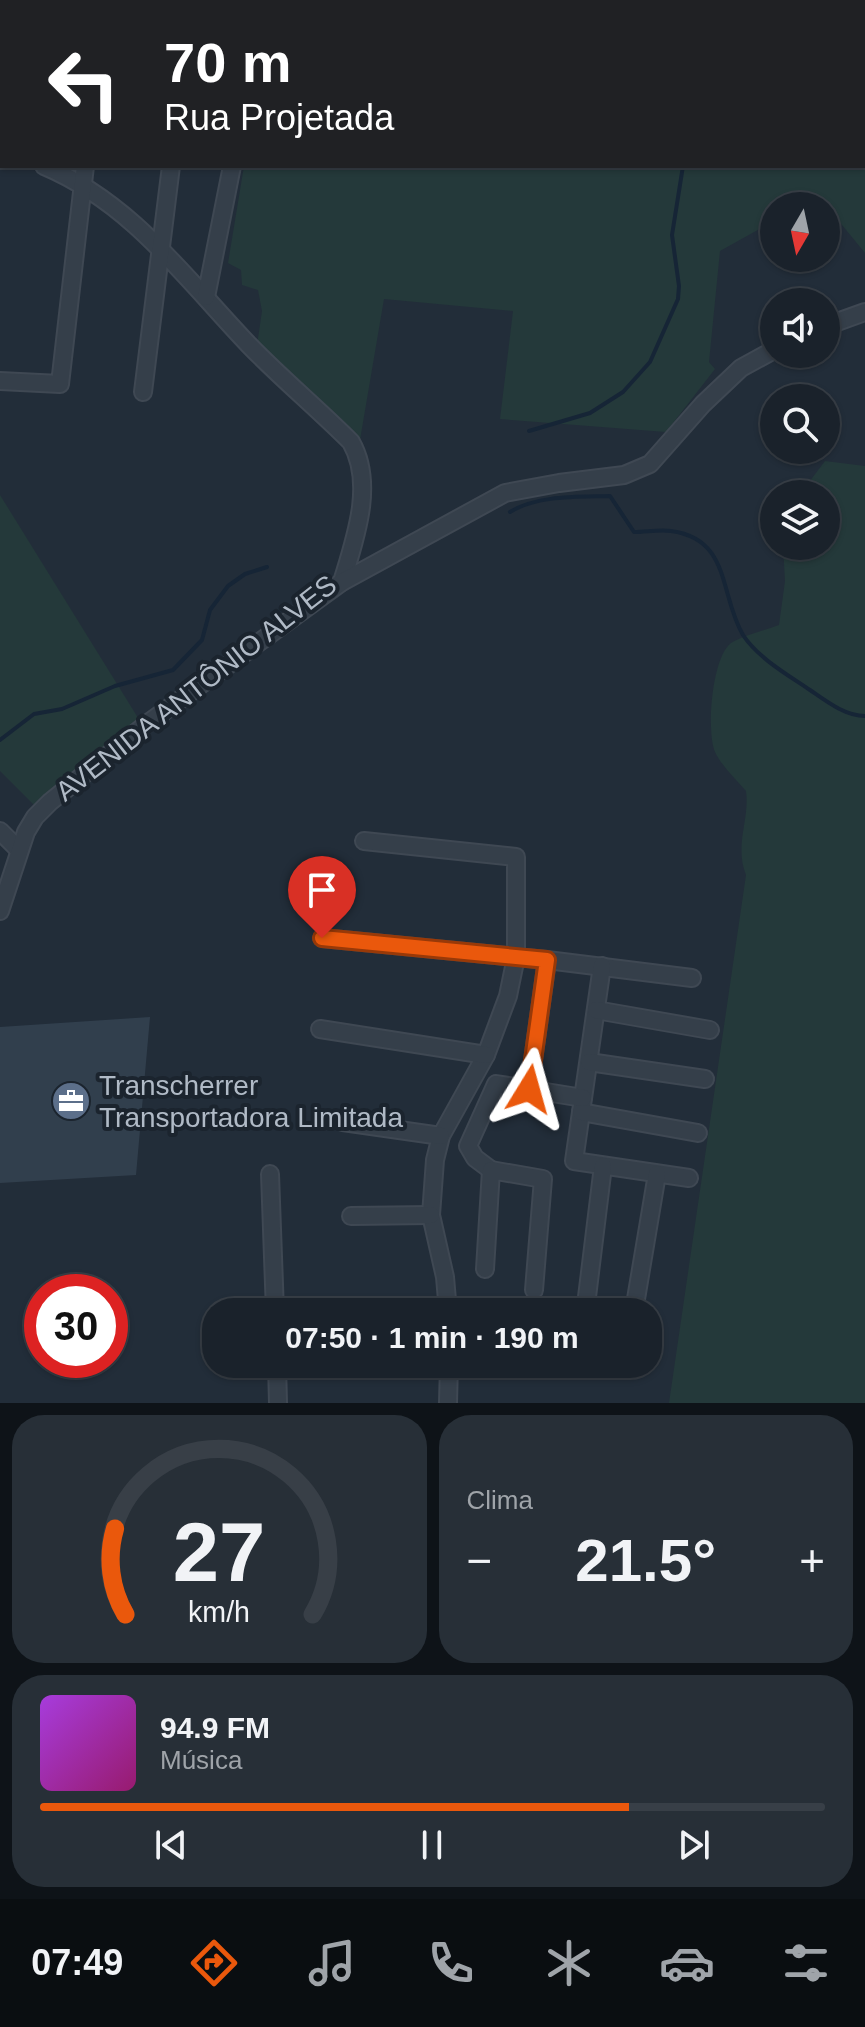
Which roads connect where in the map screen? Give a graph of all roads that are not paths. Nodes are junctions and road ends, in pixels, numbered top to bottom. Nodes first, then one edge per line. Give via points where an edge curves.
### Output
1 (48, 168) edge
2 (85, 168) edge
3 (171, 168) edge
4 (232, 168) edge
5 (83, 185) junction
6 (159, 249) junction
7 (206, 297) junction
8 (865, 312) edge
9 (840, 321) edge
10 (760, 358) edge
11 (0, 381) edge
12 (143, 392) dead end
13 (342, 582) junction
14 (0, 831) edge
15 (364, 841) dead end
16 (19, 850) junction
17 (0, 911) edge
18 (322, 938) dead end
19 (516, 957) junction
20 (547, 960) junction
21 (602, 966) junction
22 (692, 978) dead end
23 (596, 1010) junction
24 (320, 1029) dead end
25 (710, 1030) dead end
26 (486, 1055) junction
27 (589, 1062) junction
28 (705, 1079) dead end
29 (529, 1089) junction
30 (582, 1105) junction
31 (343, 1122) dead end
32 (698, 1133) dead end
33 (441, 1136) junction
34 (603, 1166) junction
35 (491, 1170) junction
36 (270, 1174) dead end
37 (657, 1174) junction
38 (689, 1178) dead end
39 (431, 1215) junction
40 (351, 1216) dead end
41 (485, 1269) dead end
42 (534, 1290) dead end
43 (587, 1297) dead end
44 (274, 1298) edge
45 (447, 1298) edge
46 (636, 1298) edge
47 (277, 1378) edge
48 (449, 1378) edge
49 (278, 1403) edge
50 (448, 1403) edge

1 - 5 street, AVENIDA ANTÔNIO ALVES
2 - 5 street
3 - 6 street
4 - 7 street
5 - 6 street, AVENIDA ANTÔNIO ALVES via 115,206
5 - 11 street via 60,384
6 - 7 street, AVENIDA ANTÔNIO ALVES
6 - 12 street
7 - 13 street, AVENIDA ANTÔNIO ALVES via 358,455 362,490
8 - 9 street
10 - 13 street via 703,404 650,464 624,475 505,493
13 - 16 street, AVENIDA ANTÔNIO ALVES via 144,726 50,802 35,817
14 - 16 street
15 - 19 street via 516,857
16 - 17 street, AVENIDA ANTÔNIO ALVES
18 - 19 street
19 - 20 street
19 - 26 street
20 - 21 street
20 - 29 street
21 - 22 street
21 - 23 street
23 - 25 street
23 - 27 street
24 - 26 street
26 - 33 street
27 - 28 street
27 - 30 street
29 - 30 street
29 - 35 street via 496,1084 468,1146
30 - 32 street
30 - 34 street via 574,1161
31 - 33 street
33 - 39 street
34 - 37 street
34 - 43 street
35 - 41 street
35 - 42 street via 543,1179
36 - 44 street
37 - 38 street
37 - 46 street
39 - 40 street
39 - 45 street
47 - 49 street
48 - 50 street

